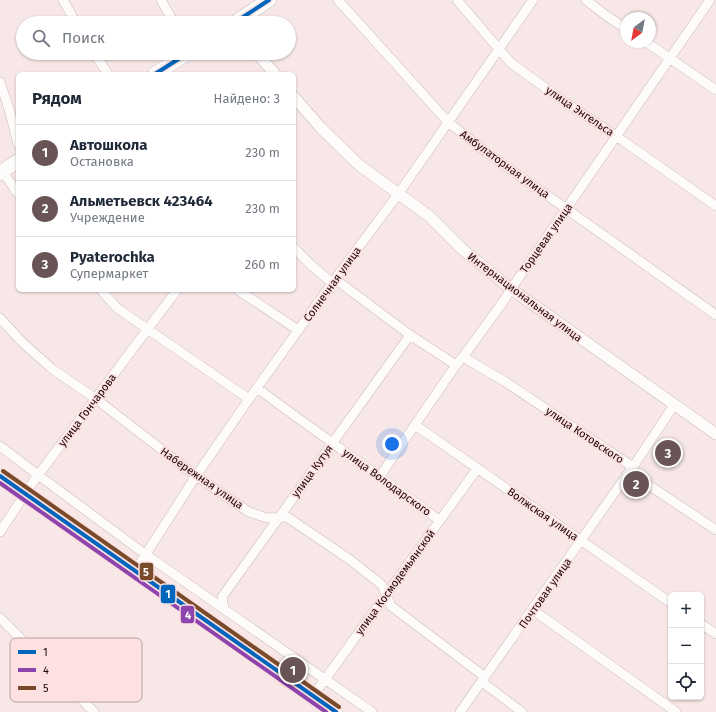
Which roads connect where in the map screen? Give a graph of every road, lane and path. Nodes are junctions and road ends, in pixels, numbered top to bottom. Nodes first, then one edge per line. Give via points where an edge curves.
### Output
1 (62, 0) edge
2 (162, 0) edge
3 (338, 0) edge
4 (457, 0) edge
5 (533, 0) edge
6 (586, 0) edge
7 (710, 0) edge
8 (262, 2) edge
9 (72, 16) edge
10 (170, 16) edge
11 (243, 16) edge
12 (620, 25) edge
13 (655, 48) edge
14 (499, 50) junction
15 (670, 58) junction
16 (99, 60) edge
17 (177, 60) edge
18 (263, 60) edge
19 (107, 72) edge
20 (158, 72) edge
21 (273, 72) edge
22 (0, 82) edge
23 (716, 90) edge
24 (296, 98) edge
25 (448, 122) junction
26 (16, 136) edge
27 (616, 136) junction
28 (16, 163) edge
29 (1, 172) edge
30 (16, 191) edge
31 (399, 193) junction
32 (716, 206) edge
33 (566, 208) junction
34 (296, 250) edge
35 (334, 281) junction
36 (511, 289) junction
37 (103, 292) edge
38 (176, 292) edge
39 (241, 292) edge
40 (716, 315) edge
41 (0, 318) edge
42 (147, 330) junction
43 (298, 330) junction
44 (410, 334) junction
45 (464, 357) junction
46 (456, 365) junction
47 (257, 388) junction
48 (96, 399) junction
49 (249, 399) junction
50 (674, 405) junction
51 (415, 425) junction
52 (715, 432) edge
53 (332, 443) junction
54 (0, 446) edge
55 (477, 468) junction
56 (631, 469) junction
57 (38, 475) junction
58 (0, 476) edge
59 (196, 476) junction
60 (380, 476) junction
61 (25, 494) junction
62 (279, 517) junction
63 (439, 520) junction
64 (716, 530) edge
65 (0, 532) edge
66 (581, 541) junction
67 (145, 554) junction
68 (135, 571) junction
69 (386, 594) junction
70 (668, 601) edge
71 (224, 609) junction
72 (533, 610) junction
73 (0, 618) edge
74 (704, 626) edge
75 (716, 634) edge
76 (20, 638) edge
77 (324, 680) junction
78 (484, 680) junction
79 (313, 696) junction
80 (84, 702) edge
81 (94, 712) edge
82 (336, 712) edge
83 (372, 712) edge
84 (460, 712) edge
85 (522, 712) edge
86 (676, 712) edge

1 - 9 street
2 - 10 street
3 - 25 street, Амбулаторная улица
4 - 14 street, улица Энгельса
5 - 14 street, Солнечная улица
6 - 12 street
7 - 15 street, Торцевая улица
8 - 11 main road
13 - 15 street
14 - 25 street, Солнечная улица
14 - 27 street, улица Энгельса via 511,63
15 - 23 street
15 - 27 street, Торцевая улица
16 - 19 street
17 - 20 main road
18 - 21 street
22 - 26 street
24 - 31 street, Интернациональная улица via 321,128 359,165
25 - 31 street, Солнечная улица
25 - 33 street, Амбулаторная улица
27 - 32 street, улица Энгельса
27 - 33 street, Торцевая улица
28 - 29 main road
29 - 30 street
31 - 35 street, Солнечная улица
31 - 36 street, Интернациональная улица via 429,216 461,248
33 - 36 street, Торцевая улица
33 - 40 street, Амбулаторная улица
34 - 35 street
35 - 43 street, Солнечная улица
35 - 44 street
36 - 45 street, Торцевая улица
36 - 50 street, Интернациональная улица
37 - 42 street via 117,308
38 - 42 street, улица Гончарова
39 - 43 street
41 - 48 street, Набережная улица via 51,368
42 - 48 street, улица Гончарова
42 - 49 street
43 - 47 street, Солнечная улица
44 - 46 street
44 - 53 street, улица Кутуя
45 - 46 street, Торцевая улица
45 - 56 street, улица Котовского via 504,381
46 - 51 street, Торцевая улица
47 - 49 street, Солнечная улица
47 - 53 street, улица Володарского
48 - 57 street, улица Гончарова
48 - 59 street, Набережная улица
49 - 59 street, Солнечная улица
50 - 52 street, Интернациональная улица
50 - 56 street, Почтовая улица
51 - 55 street, Волжская улица
51 - 60 street, Торцевая улица
53 - 60 street, улица Володарского
53 - 62 street, улица Кутуя
54 - 57 street
55 - 63 street, улица Космодемьянской
55 - 66 street, Волжская улица
56 - 64 street, улица Котовского
56 - 66 street, Почтовая улица
57 - 61 street, улица Гончарова
57 - 67 street
58 - 61 main road
59 - 62 street, Набережная улица via 249,512 267,518
59 - 67 street, Солнечная улица
60 - 63 street, улица Володарского
61 - 65 street, улица Гончарова
61 - 68 main road
62 - 69 street, Набережная улица via 287,518 349,559 382,585
62 - 71 street, улица Кутуя via 222,597
63 - 69 street, улица Космодемьянской
66 - 70 street, Волжская улица
66 - 72 street, Почтовая улица
67 - 68 street, Солнечная улица
67 - 71 street
68 - 79 main road
69 - 77 street, улица Космодемьянской
69 - 78 street, Набережная улица via 392,606
71 - 77 street
72 - 78 street, Почтовая улица
72 - 86 street
73 - 76 street
74 - 75 street
77 - 79 street, улица Космодемьянской
77 - 83 street
78 - 84 street, Почтовая улица
78 - 85 street, Набережная улица
79 - 82 main road
80 - 81 street

